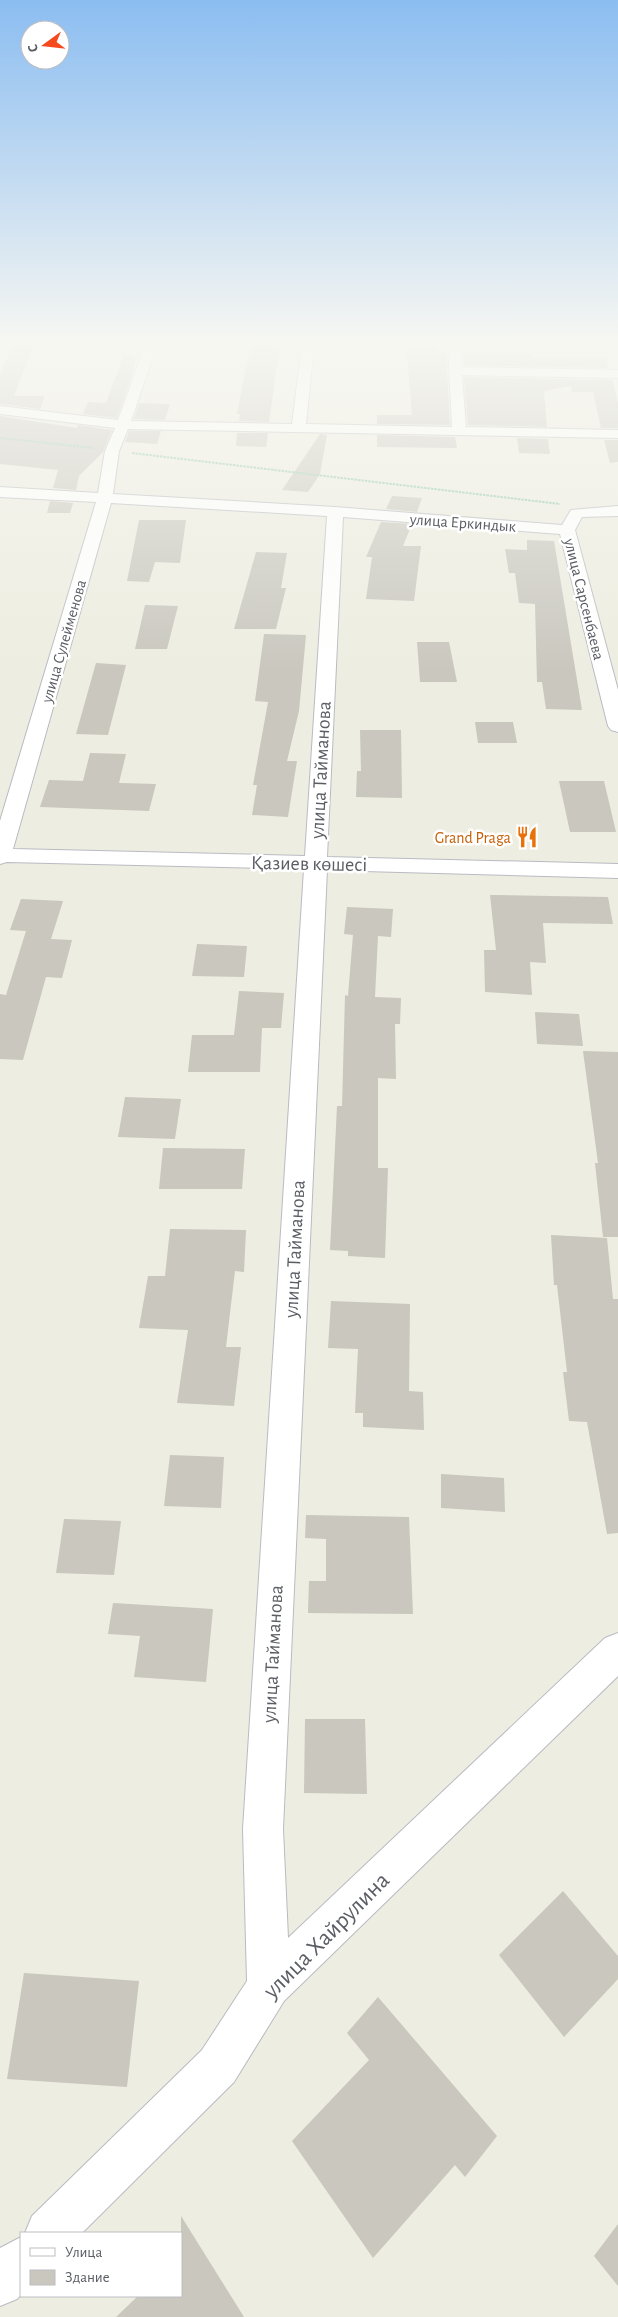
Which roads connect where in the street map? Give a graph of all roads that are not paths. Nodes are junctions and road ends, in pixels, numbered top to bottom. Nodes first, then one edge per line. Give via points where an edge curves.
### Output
1 (112, 453) edge
2 (0, 492) edge
3 (105, 497) junction
4 (618, 510) edge
5 (335, 512) junction
6 (568, 530) junction
7 (618, 726) edge
8 (0, 856) edge
9 (314, 863) junction
10 (618, 871) edge
11 (618, 1651) edge
12 (269, 1986) junction
13 (50, 2232) edge
14 (20, 2262) edge
15 (0, 2282) edge

1 - 3 street, улица Сулейменова
2 - 3 street, улица Еркиндык
3 - 5 street, улица Еркиндык
3 - 8 street, улица Сулейменова
4 - 6 street via 577,513
5 - 6 street, улица Еркиндык
5 - 9 street, улица Тайманова
6 - 7 street, улица Сарсенбаева
8 - 9 street, Қазиев көшесі
9 - 10 street, Қазиев көшесі
9 - 12 street, улица Тайманова via 263,1829
11 - 12 street, улица Хайрулина
12 - 13 street, улица Хайрулина via 218,2066
14 - 15 street

